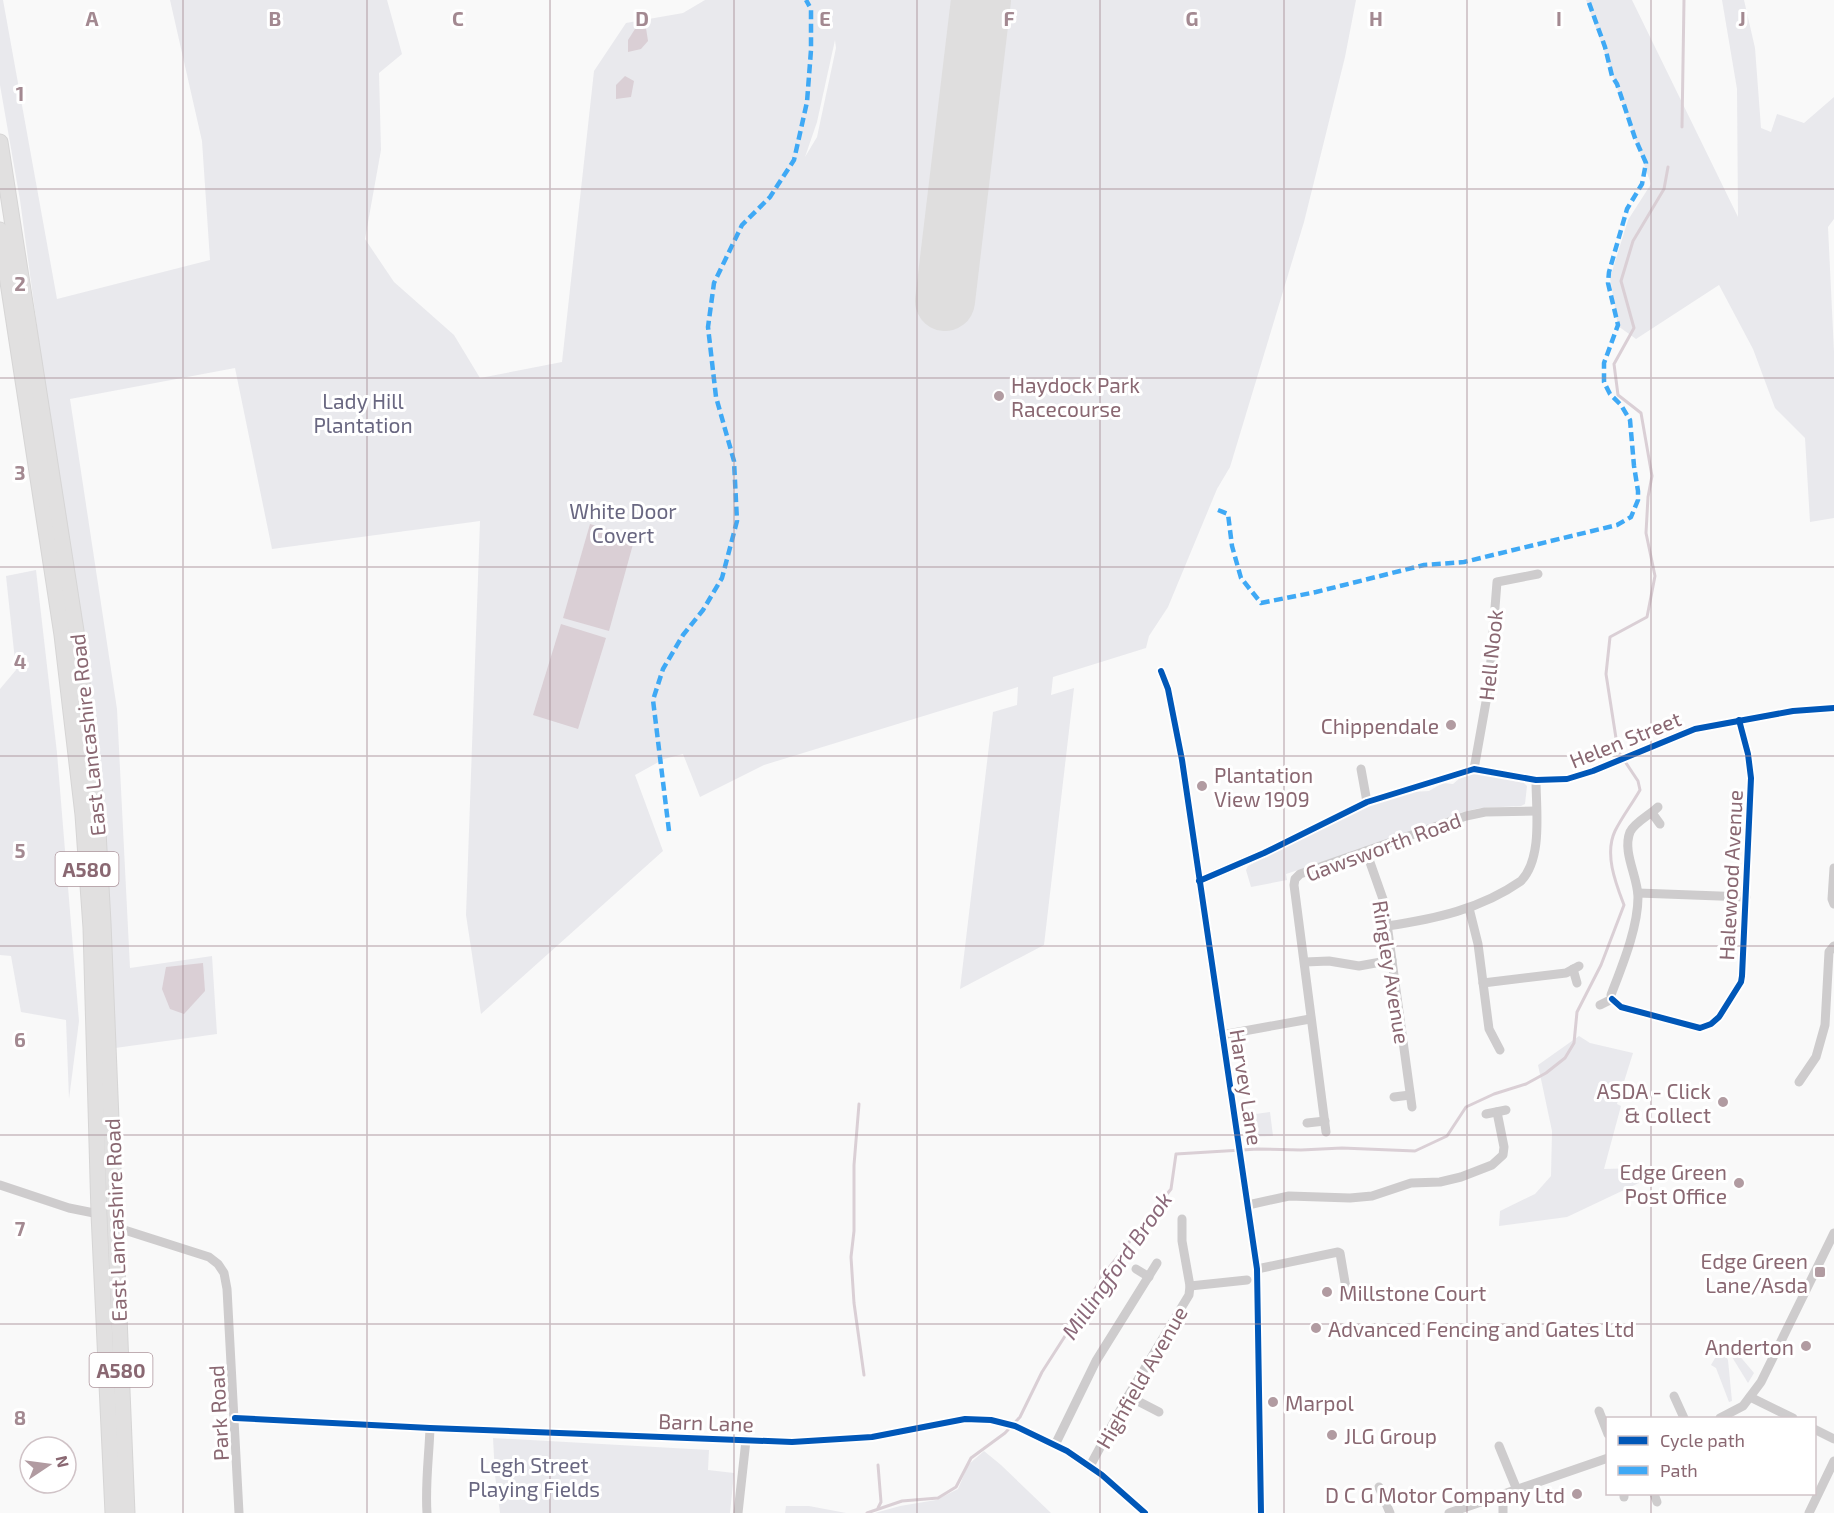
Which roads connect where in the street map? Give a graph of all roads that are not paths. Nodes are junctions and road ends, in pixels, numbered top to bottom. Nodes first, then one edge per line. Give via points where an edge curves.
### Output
1 (0, 142) edge
2 (0, 230) edge
3 (1538, 574) dead end
4 (1161, 671) dead end
5 (1834, 708) edge
6 (1739, 720) junction
7 (1361, 769) dead end
8 (1474, 769) junction
9 (1536, 780) junction
10 (1367, 802) junction
11 (1536, 811) junction
12 (1660, 824) dead end
13 (1366, 851) junction
14 (1834, 868) edge
15 (1199, 881) junction
16 (1638, 894) junction
17 (1746, 897) junction
18 (1833, 902) edge
19 (1469, 908) junction
20 (1387, 926) junction
21 (1832, 949) edge
22 (1392, 960) junction
23 (1305, 962) junction
24 (1483, 983) junction
25 (1577, 983) dead end
26 (1612, 999) junction
27 (1600, 1005) dead end
28 (1310, 1020) junction
29 (1222, 1035) junction
30 (1500, 1050) dead end
31 (1799, 1082) dead end
32 (1410, 1095) junction
33 (1394, 1097) dead end
34 (1412, 1107) dead end
35 (1486, 1114) dead end
36 (1325, 1121) junction
37 (1306, 1124) dead end
38 (1326, 1132) dead end
39 (0, 1185) edge
40 (1248, 1204) junction
41 (99, 1214) junction
42 (1182, 1219) dead end
43 (115, 1227) junction
44 (1834, 1233) edge
45 (1157, 1263) dead end
46 (1136, 1269) dead end
47 (1257, 1269) junction
48 (1149, 1277) junction
49 (1247, 1280) dead end
50 (1190, 1286) junction
51 (1347, 1294) dead end
52 (1128, 1396) junction
53 (1674, 1396) dead end
54 (1750, 1397) junction
55 (1159, 1412) dead end
56 (1599, 1412) dead end
57 (1683, 1417) edge
58 (1724, 1417) edge
59 (1789, 1417) edge
60 (235, 1418) junction
61 (430, 1428) junction
62 (1606, 1429) edge
63 (1816, 1430) edge
64 (1834, 1439) edge
65 (746, 1440) junction
66 (1055, 1445) junction
67 (1500, 1446) dead end
68 (1606, 1459) edge
69 (1833, 1465) edge
70 (1090, 1466) junction
71 (1379, 1487) dead end
72 (1517, 1490) junction
73 (1503, 1495) junction
74 (113, 1513) edge
75 (127, 1513) edge
76 (239, 1513) edge
77 (427, 1513) edge
78 (738, 1513) edge
79 (1145, 1513) edge
80 (1262, 1513) edge
81 (1390, 1513) edge
82 (1449, 1513) edge
83 (1503, 1513) edge
84 (1809, 1513) edge

1 - 43 highway, East Lancashire Road / A580 via 89,736 104,923
2 - 41 highway, East Lancashire Road / A580 via 62,635 83,815 91,928
3 - 8 street, Hell Nook via 1497,582 1488,685
4 - 15 street, Harvey Lane via 1182,760
5 - 6 street, Helen Street
6 - 9 street, Helen Street via 1695,729 1567,779
6 - 17 street, Halewood Avenue via 1751,778
7 - 10 street
8 - 9 street, Helen Street
8 - 10 street, Helen Street
9 - 11 street
10 - 15 street, Helen Street
11 - 13 street, Gawsworth Road via 1466,816
11 - 19 street via 1535,855 1528,874 1514,886
12 - 16 street via 1655,810 1630,832
13 - 20 street, Ringley Avenue via 1384,902
13 - 23 street, Gawsworth Road via 1295,879
14 - 18 street
15 - 29 street, Harvey Lane
16 - 17 street
16 - 26 street via 1634,928
17 - 26 street, Halewood Avenue via 1741,982 1711,1024 1694,1028 1621,1007
19 - 20 street
19 - 24 street
20 - 22 street, Ringley Avenue
21 - 31 street via 1825,1025 1816,1057
22 - 23 street via 1359,966
22 - 32 street, Ringley Avenue
23 - 28 street, Gawsworth Road
24 - 25 street via 1566,973 1576,967
24 - 30 street via 1489,1029
26 - 27 street
28 - 29 street
28 - 36 street, Gawsworth Road
29 - 40 street, Harvey Lane
32 - 33 street
32 - 34 street, Ringley Avenue
35 - 40 street via 1501,1111 1503,1155 1492,1165 1461,1178 1411,1183 1362,1197 1290,1196
36 - 37 street
36 - 38 street, Gawsworth Road
39 - 41 street
40 - 47 street, Harvey Lane
41 - 74 highway, East Lancashire Road / A580
42 - 50 street
43 - 60 street, Park Road via 209,1257 218,1264 224,1274 228,1300
43 - 75 highway, East Lancashire Road / A580
44 - 54 street via 1773,1360
45 - 48 street
46 - 48 street
47 - 51 street via 1338,1252
47 - 80 street, Harvey Lane
48 - 66 street via 1096,1361
49 - 50 street
50 - 52 street, Highfield Avenue via 1189,1295
52 - 55 street
52 - 70 street, Highfield Avenue
53 - 57 street
54 - 58 street via 1743,1407
54 - 59 street
56 - 62 street
60 - 61 street, Barn Lane
60 - 76 street, Park Road
61 - 65 street, Barn Lane
61 - 77 street
63 - 64 street
65 - 66 street, Barn Lane via 841,1440 965,1419 1015,1426
65 - 78 street
66 - 70 street, Barn Lane
67 - 72 street
68 - 72 street
69 - 84 street
70 - 79 street, Barn Lane
71 - 81 street
72 - 73 street
73 - 82 street
73 - 83 street

